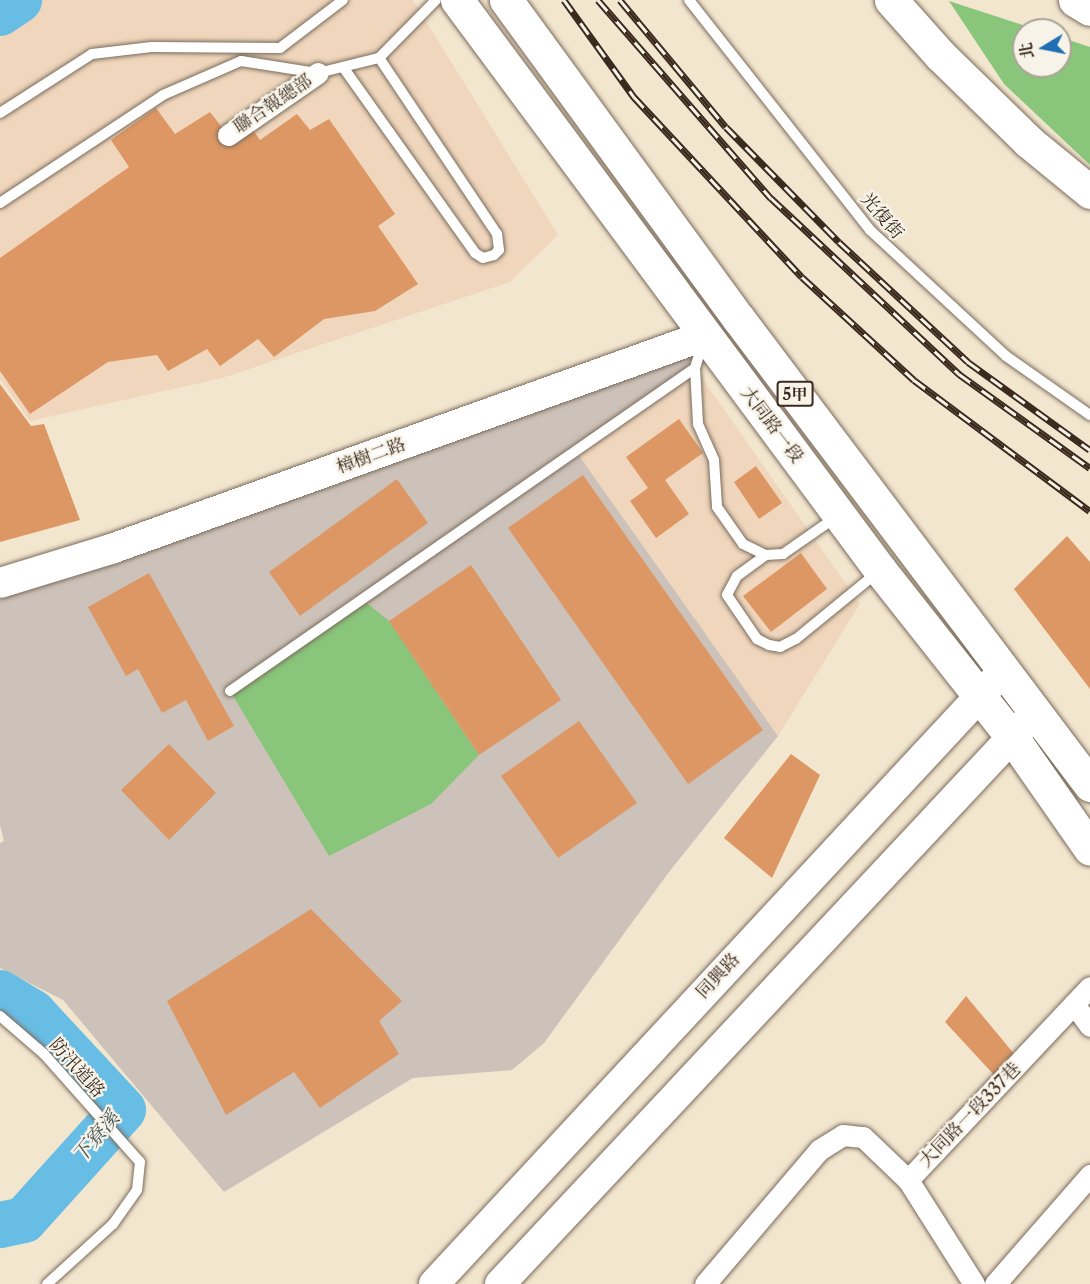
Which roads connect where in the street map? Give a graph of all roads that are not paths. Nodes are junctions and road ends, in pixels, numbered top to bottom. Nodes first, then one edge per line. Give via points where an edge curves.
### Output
1 (343, 0) edge
2 (436, 0) edge
3 (457, 0) edge
4 (506, 0) edge
5 (689, 0) edge
6 (891, 0) edge
7 (1075, 0) edge
8 (1090, 9) edge
9 (379, 58) junction
10 (343, 67) junction
11 (318, 73) junction
12 (0, 113) edge
13 (228, 135) dead end
14 (1090, 192) edge
15 (0, 203) edge
16 (738, 318) junction
17 (704, 336) junction
18 (695, 368) junction
19 (1090, 415) edge
20 (839, 515) junction
21 (766, 555) junction
22 (880, 570) junction
23 (0, 583) edge
24 (1004, 670) junction
25 (230, 691) dead end
26 (976, 697) junction
27 (1035, 711) junction
28 (1012, 737) junction
29 (1090, 785) edge
30 (1090, 849) edge
31 (1090, 987) edge
32 (1074, 1004) junction
33 (0, 1016) edge
34 (1090, 1026) edge
35 (1090, 1175) edge
36 (908, 1180) junction
37 (47, 1284) edge
38 (434, 1284) edge
39 (500, 1284) edge
40 (705, 1284) edge
41 (974, 1284) edge
42 (995, 1284) edge

1 - 12 lane via 280,48 152,47 92,54
2 - 9 lane
3 - 17 main road, 大同路一段 / 5甲
4 - 16 main road, 大同路一段 / 5甲
5 - 19 lane, 光復街 via 870,230 1006,356
6 - 14 main road via 940,55 1029,142
7 - 8 main road
9 - 10 lane
9 - 10 lane via 497,234 499,250 494,255 483,258 475,254
10 - 11 lane
11 - 13 street, 聯合報總部
11 - 15 lane via 241,61 163,95
16 - 17 street, 樟樹二路
16 - 24 main road, 大同路一段 / 5甲
17 - 18 lane
17 - 20 main road, 大同路一段 / 5甲
17 - 23 street, 樟樹二路 via 111,549
18 - 21 lane via 698,424 714,460 717,507 743,544
18 - 25 lane
20 - 21 lane via 799,546 783,554
20 - 22 main road, 大同路一段 / 5甲
21 - 22 lane via 737,576 727,595 757,639 780,647 796,639
22 - 26 main road, 大同路一段 / 5甲
24 - 26 street, 同興路
24 - 27 main road, 大同路一段 / 5甲
26 - 28 main road, 大同路一段 / 5甲
26 - 38 street, 同興路
27 - 28 street
27 - 29 main road, 大同路一段 / 5甲
28 - 30 main road, 大同路一段 / 5甲
28 - 39 street
31 - 32 street, 大同路一段337巷
32 - 34 street
32 - 36 street, 大同路一段337巷
33 - 37 lane, 防汛道路 via 45,1055 140,1162 137,1190 112,1224
35 - 42 street
36 - 40 street via 863,1137 843,1135 819,1150
36 - 41 street, 大同路一段337巷

